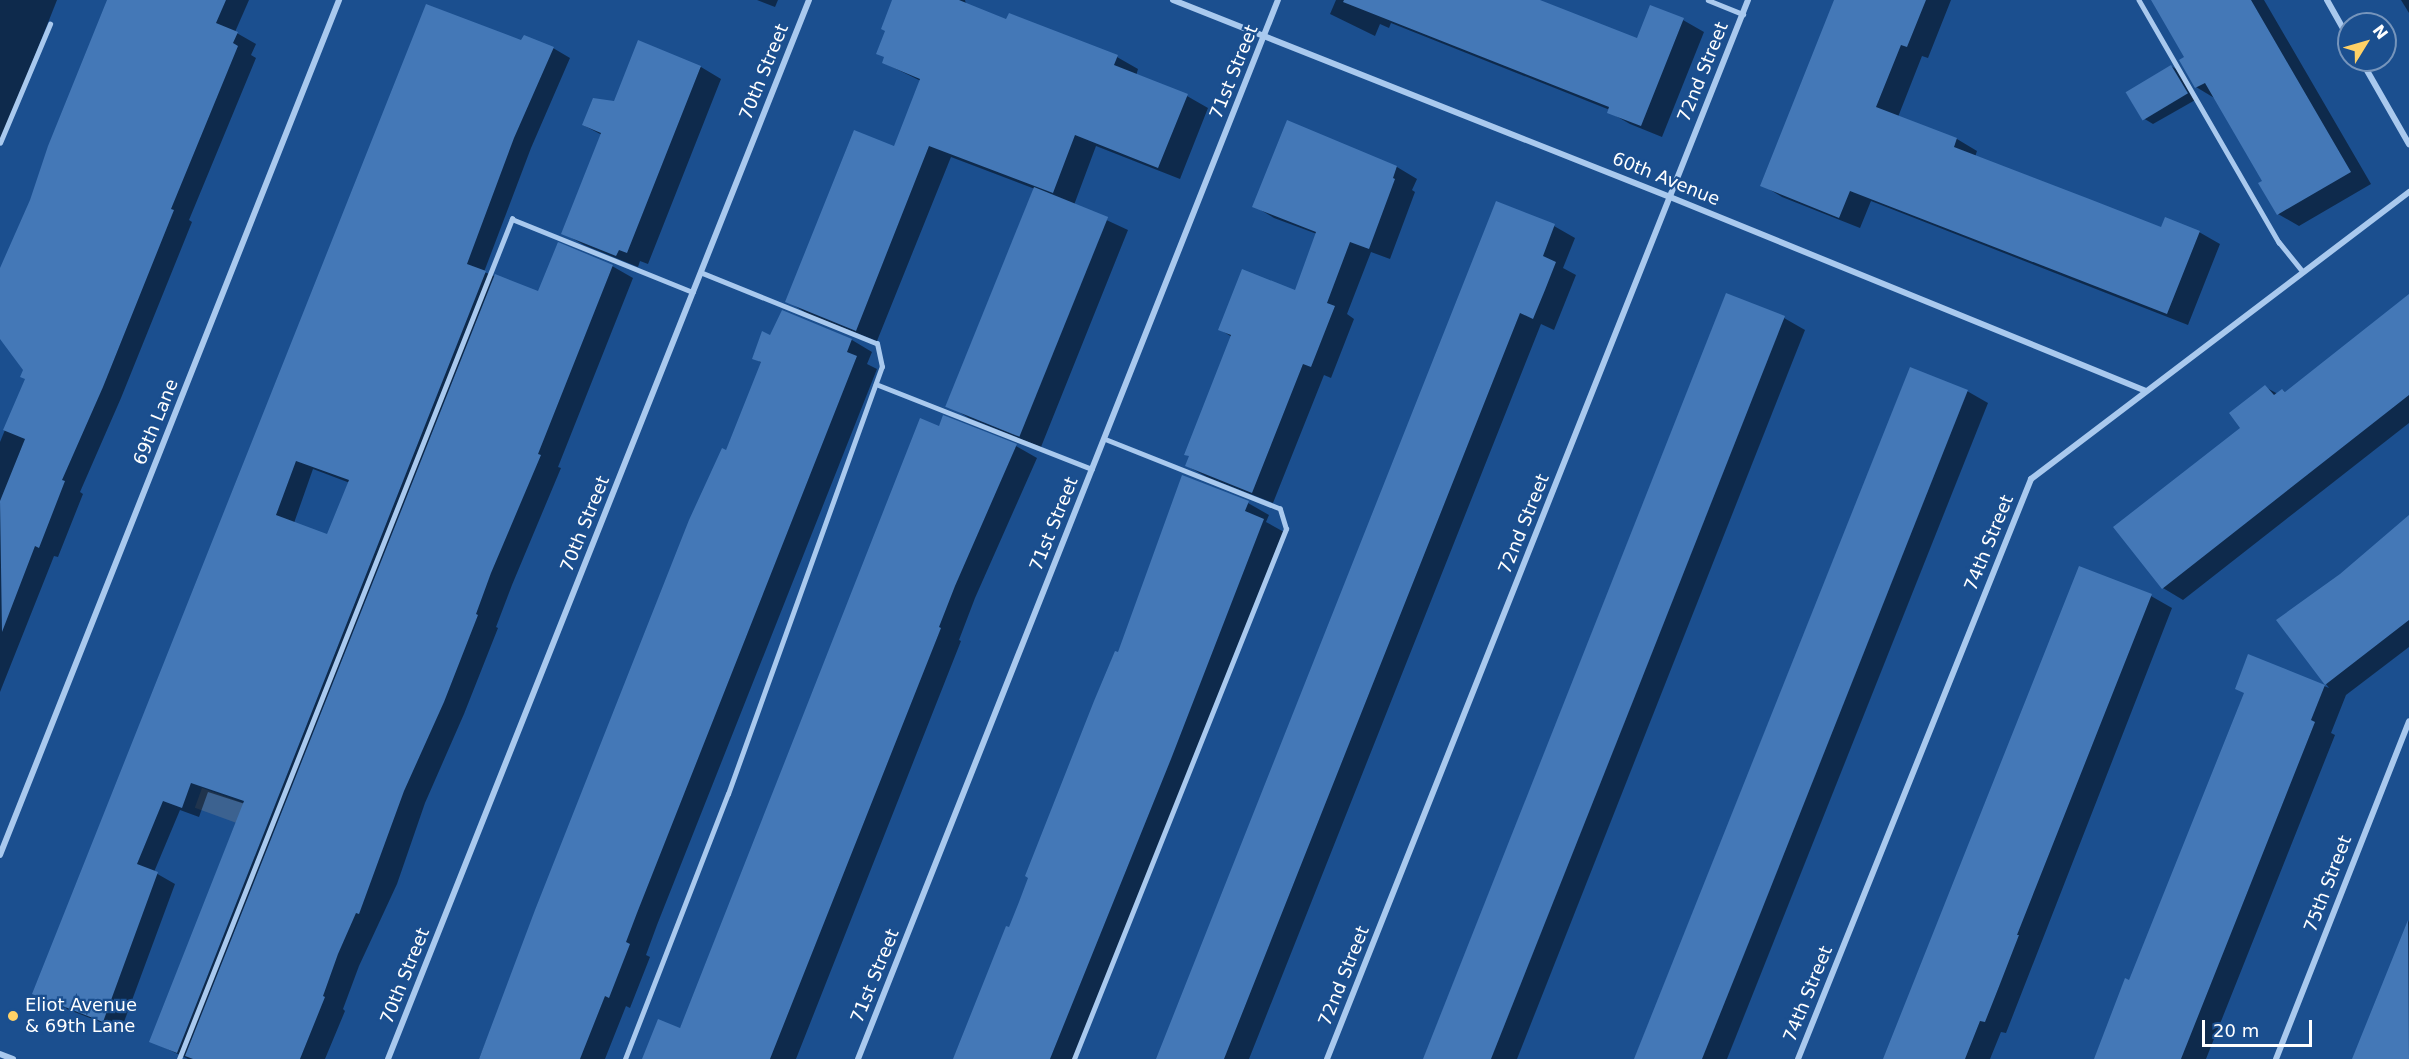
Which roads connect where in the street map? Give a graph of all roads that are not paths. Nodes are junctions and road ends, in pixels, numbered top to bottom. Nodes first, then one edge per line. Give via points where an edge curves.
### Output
1 (339, 0) edge
2 (809, 0) edge
3 (1173, 0) edge
4 (1278, 0) edge
5 (1708, 0) edge
6 (1748, 0) edge
7 (2139, 0) edge
8 (2327, 0) edge
9 (1743, 14) junction
10 (2337, 18) edge
11 (50, 24) dead end
12 (1265, 36) junction
13 (2368, 72) edge
14 (2, 134) edge
15 (0, 143) edge
16 (2409, 144) edge
17 (2409, 192) edge
18 (1670, 197) junction
19 (2302, 272) junction
20 (701, 273) junction
21 (693, 292) junction
22 (876, 384) junction
23 (2146, 391) junction
24 (1104, 439) junction
25 (1092, 469) junction
26 (2409, 721) edge
27 (0, 855) edge
28 (0, 1054) edge
29 (13, 1059) edge
30 (180, 1059) edge
31 (388, 1059) edge
32 (625, 1059) edge
33 (858, 1059) edge
34 (1074, 1059) edge
35 (1327, 1059) edge
36 (1798, 1059) edge
37 (2276, 1059) edge

1 - 27 street, 69th Lane
2 - 20 street, 70th Street
3 - 12 street, 60th Avenue
4 - 12 street, 71st Street
5 - 9 lane
6 - 9 street, 72nd Street
7 - 19 lane via 2279,242
8 - 10 street
9 - 18 street, 72nd Street
11 - 14 lane
12 - 18 street, 60th Avenue
12 - 24 street, 71st Street
13 - 16 street
14 - 15 lane
17 - 19 street, 74th Street
18 - 23 street, 60th Avenue
18 - 35 street, 72nd Street
19 - 23 street, 74th Street
20 - 21 street, 70th Street
20 - 22 lane via 877,344 882,367
21 - 30 lane via 512,219
21 - 31 street, 70th Street
22 - 25 lane
22 - 32 lane via 728,794
23 - 36 street, 74th Street via 2031,479
24 - 25 street, 71st Street
24 - 34 lane via 1280,509 1286,529
25 - 33 street, 71st Street
26 - 37 street, 75th Street
28 - 29 street

